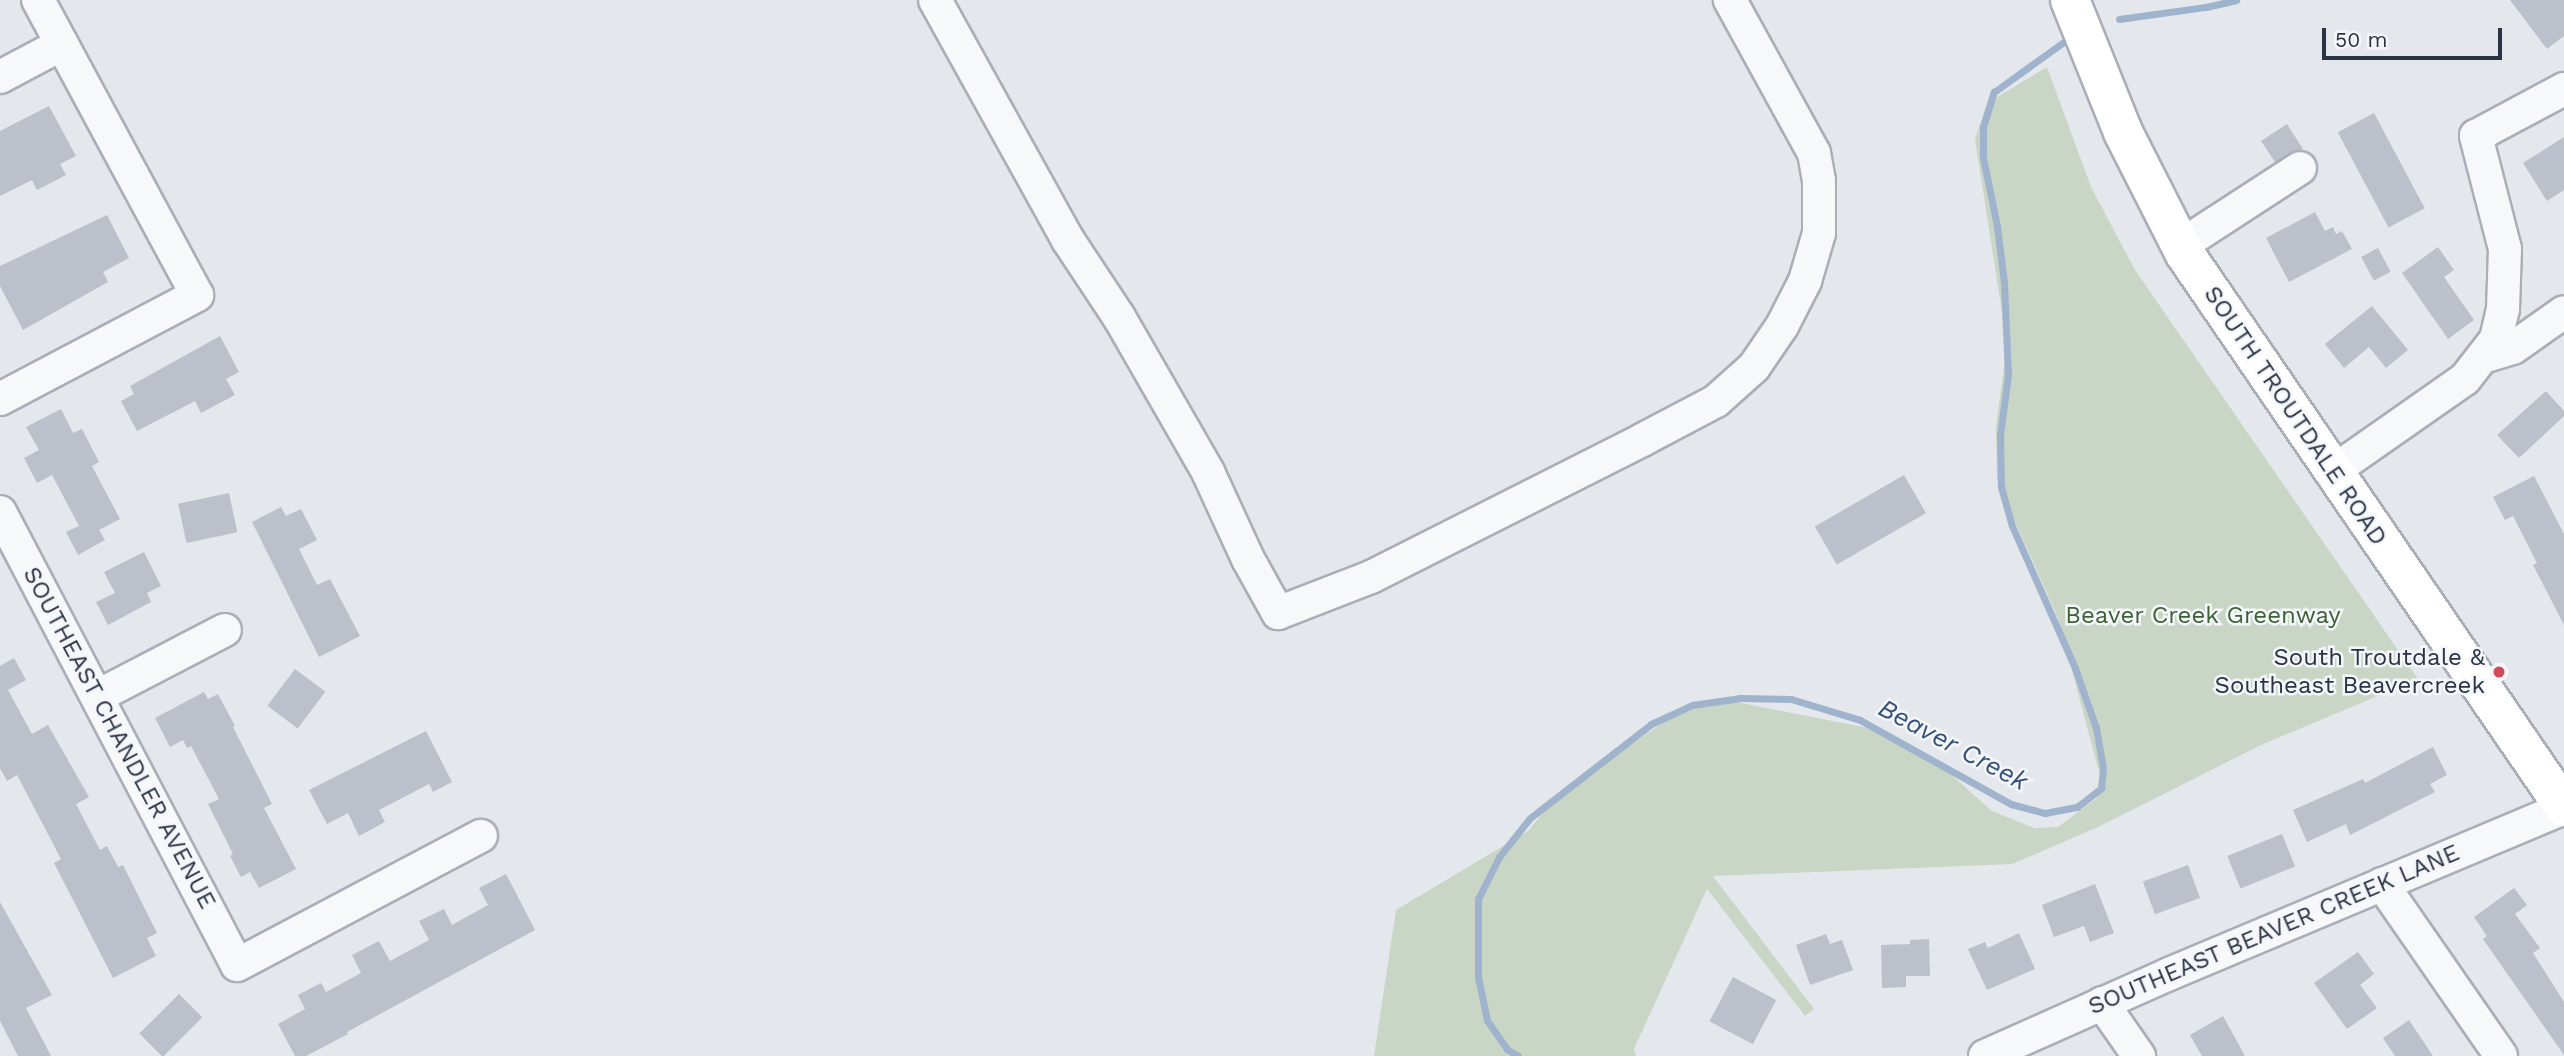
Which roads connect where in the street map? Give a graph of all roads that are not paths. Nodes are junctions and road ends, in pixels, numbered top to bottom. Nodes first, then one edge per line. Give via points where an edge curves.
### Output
1 (38, 0) edge
2 (935, 0) edge
3 (1730, 0) edge
4 (2070, 0) edge
5 (62, 44) junction
6 (0, 77) edge
7 (2564, 89) edge
8 (2300, 168) dead end
9 (2180, 246) junction
10 (2564, 312) edge
11 (2483, 357) junction
12 (0, 399) edge
13 (2332, 472) junction
14 (0, 512) edge
15 (225, 630) dead end
16 (98, 696) junction
17 (2564, 807) edge
18 (481, 836) dead end
19 (2382, 884) junction
20 (2102, 1003) junction
21 (1985, 1056) edge
22 (2139, 1056) edge
23 (2501, 1056) edge

1 - 5 street
2 - 3 street via 1068,240 1119,317 1202,460 1278,613 1371,577 1642,440 1716,401 1754,367 1805,281 1819,233 1819,181 1814,153
4 - 9 main road, SOUTH TROUTDALE ROAD via 2123,132
5 - 6 street
5 - 12 street via 197,295
7 - 11 street via 2476,136 2505,249 2503,309 2496,339
8 - 9 street
9 - 13 main road, SOUTH TROUTDALE ROAD
10 - 11 street via 2513,348
11 - 13 street via 2465,379
13 - 17 main road, SOUTH TROUTDALE ROAD
14 - 16 street, SOUTHEAST CHANDLER AVENUE
15 - 16 street
16 - 18 street, SOUTHEAST CHANDLER AVENUE via 237,965
17 - 19 street, SOUTHEAST BEAVER CREEK LANE
19 - 20 street, SOUTHEAST BEAVER CREEK LANE
19 - 23 street
20 - 21 street, SOUTHEAST BEAVER CREEK LANE
20 - 22 street

